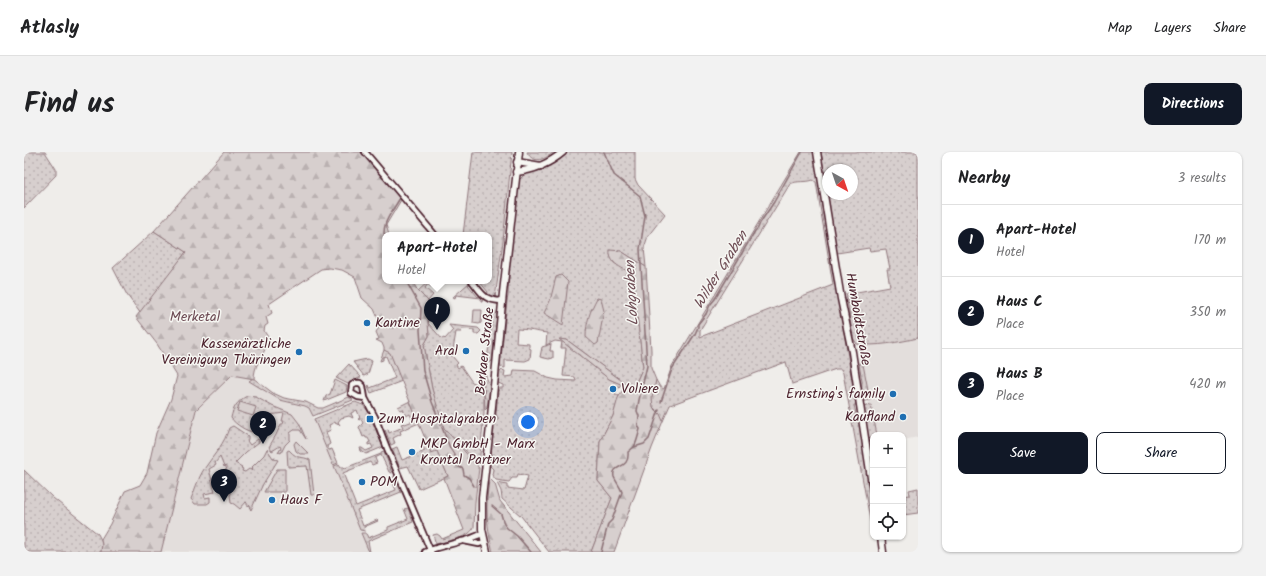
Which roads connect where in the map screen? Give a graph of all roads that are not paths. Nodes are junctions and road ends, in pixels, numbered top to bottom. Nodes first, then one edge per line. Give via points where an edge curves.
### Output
1 (365, 152) edge
2 (519, 152) edge
3 (563, 152) edge
4 (817, 152) edge
5 (517, 162) junction
6 (541, 166) junction
7 (516, 172) junction
8 (432, 232) edge
9 (474, 284) edge
10 (502, 301) junction
11 (365, 398) dead end
12 (870, 471) edge
13 (483, 534) junction
14 (881, 540) edge
15 (464, 541) junction
16 (484, 542) junction
17 (430, 551) edge
18 (425, 552) edge
19 (487, 552) edge
20 (883, 552) edge

1 - 8 street
2 - 5 street, Berkaer Straße
3 - 6 street
4 - 12 street, Humboldtstraße
5 - 6 street
5 - 7 street, Berkaer Straße
6 - 7 street
7 - 10 street, Berkaer Straße
9 - 10 street via 486,298
10 - 13 street, Berkaer Straße via 482,498
11 - 17 street
13 - 15 street
13 - 16 street, Berkaer Straße
14 - 20 street
15 - 16 street via 479,544
15 - 17 street
16 - 19 street, Berkaer Straße
17 - 18 street

